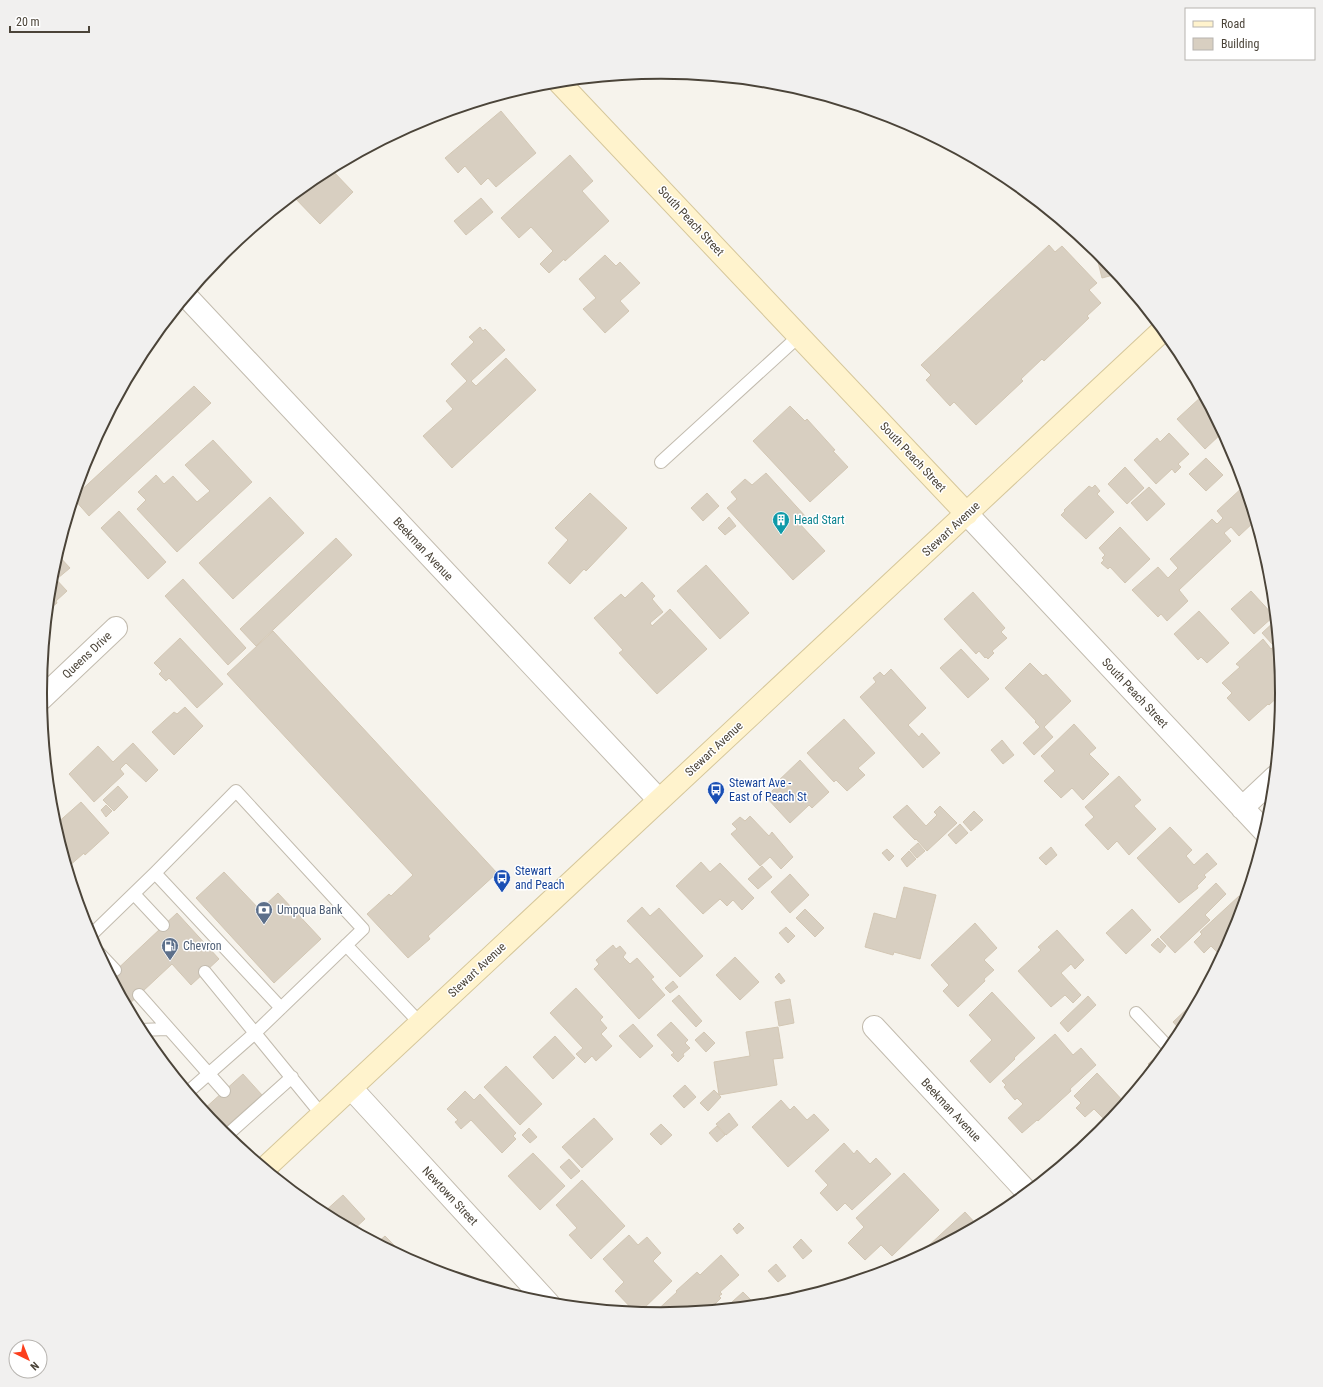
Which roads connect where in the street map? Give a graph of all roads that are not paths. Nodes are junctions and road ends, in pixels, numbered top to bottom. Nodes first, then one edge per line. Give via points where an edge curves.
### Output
1 (564, 87) edge
2 (190, 300) edge
3 (1160, 334) edge
4 (799, 336) junction
5 (661, 462) dead end
6 (967, 514) junction
7 (116, 628) dead end
8 (47, 692) edge
9 (1269, 783) edge
10 (659, 800) junction
11 (1242, 808) junction
12 (1261, 828) edge
13 (155, 874) junction
14 (134, 894) junction
15 (164, 925) dead end
16 (95, 931) edge
17 (346, 945) junction
18 (110, 964) edge
19 (115, 970) dead end
20 (205, 972) dead end
21 (139, 995) dead end
22 (281, 1008) junction
23 (1136, 1013) dead end
24 (420, 1023) junction
25 (874, 1027) dead end
26 (168, 1029) junction
27 (148, 1030) edge
28 (255, 1033) junction
29 (1166, 1044) edge
30 (209, 1074) junction
31 (292, 1077) junction
32 (351, 1088) junction
33 (191, 1089) edge
34 (224, 1091) dead end
35 (322, 1115) junction
36 (230, 1131) edge
37 (268, 1165) edge
38 (1025, 1189) edge
39 (542, 1296) edge

1 - 4 main road, South Peach Street
2 - 10 street, Beekman Avenue
3 - 6 main road, Stewart Avenue
4 - 5 lane
4 - 6 main road, South Peach Street
6 - 10 main road, Stewart Avenue
6 - 11 street, South Peach Street
7 - 8 street, Queens Drive
9 - 11 street
10 - 24 main road, Stewart Avenue
11 - 12 street, South Peach Street
13 - 14 lane
13 - 17 lane via 236,791 363,929
13 - 22 lane
14 - 15 lane
14 - 16 lane
17 - 22 lane
17 - 24 lane
18 - 19 lane
20 - 28 lane
21 - 26 lane
22 - 28 lane
23 - 29 lane
24 - 32 main road, Stewart Avenue
25 - 38 street, Beekman Avenue
26 - 27 lane
26 - 30 lane
28 - 30 lane
28 - 31 lane
30 - 33 lane
30 - 34 lane
31 - 35 lane
31 - 36 lane via 245,1114
32 - 35 main road, Stewart Avenue
32 - 39 street, Newtown Street
35 - 37 main road, Stewart Avenue

